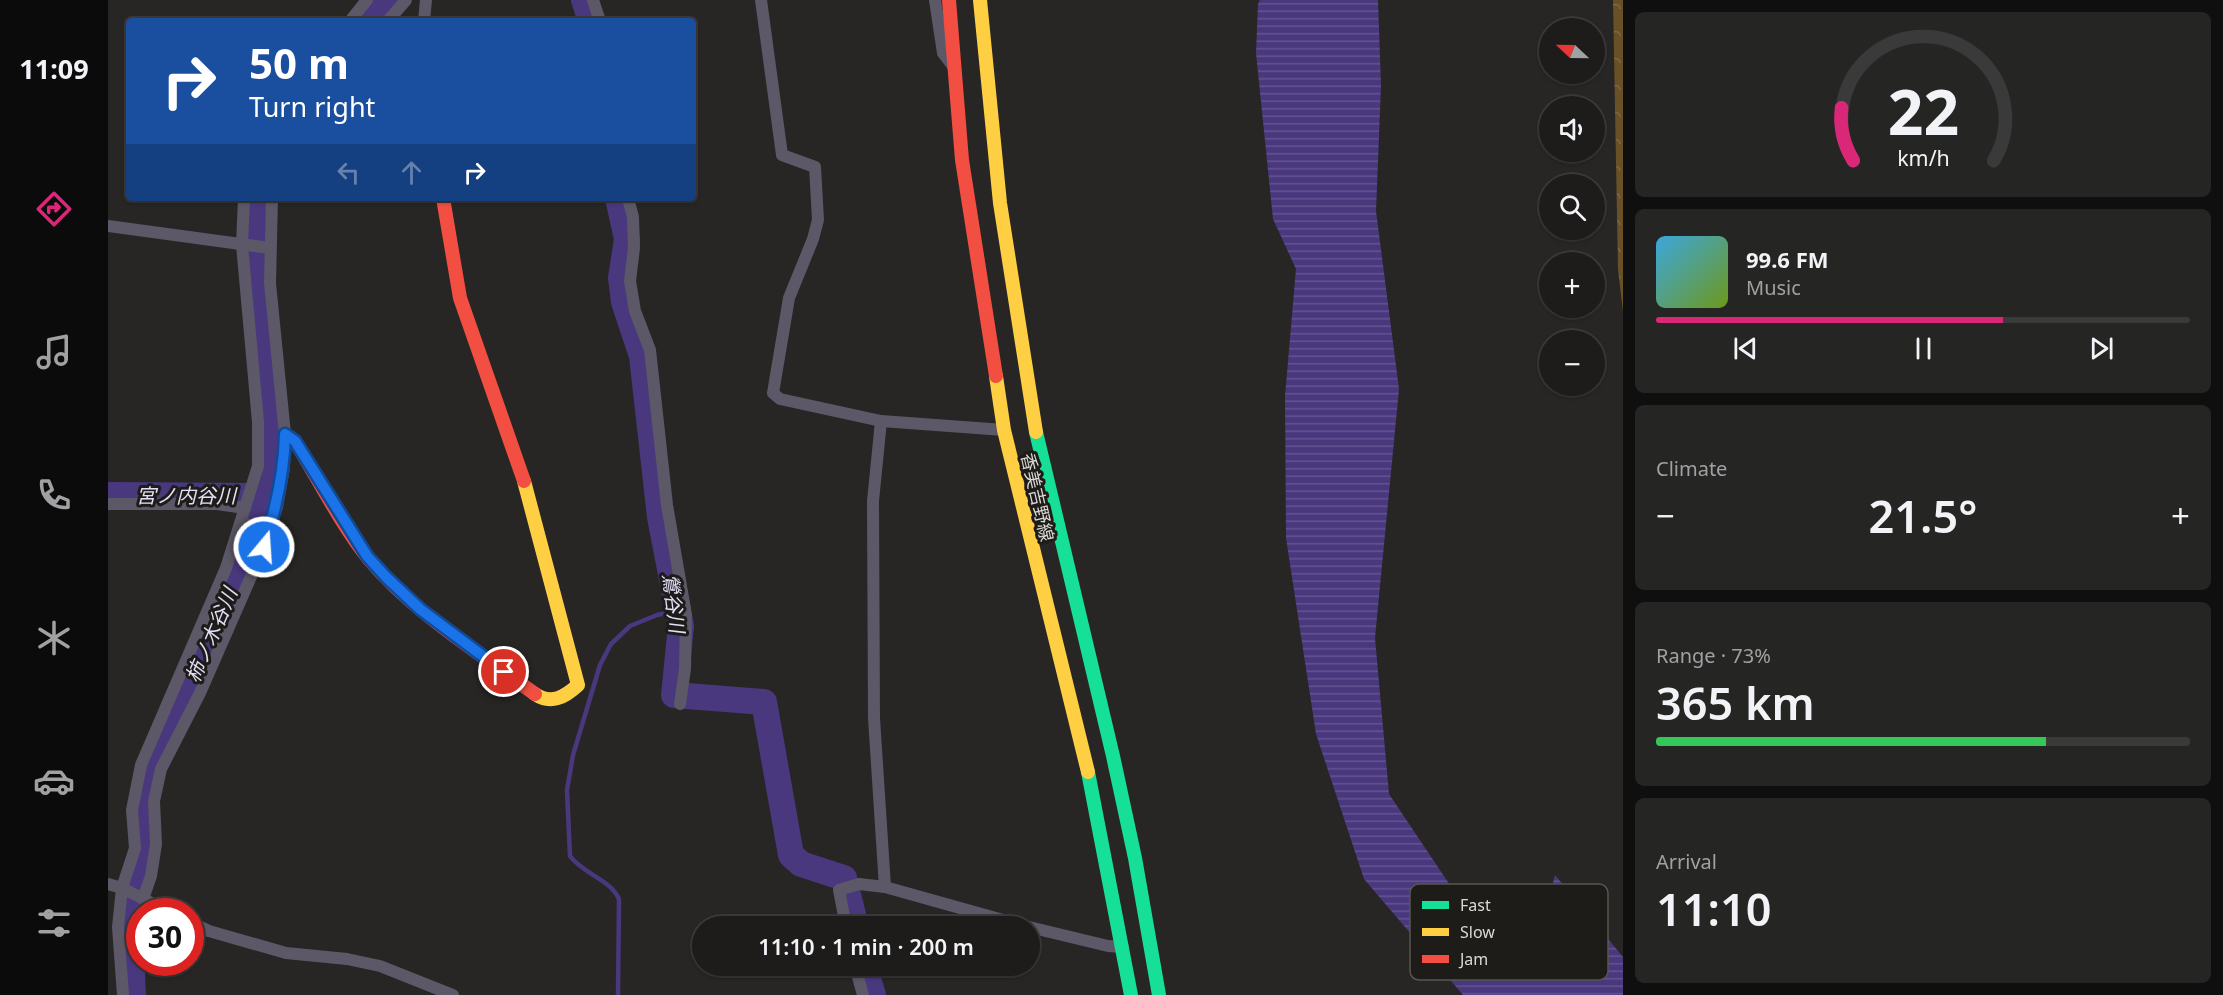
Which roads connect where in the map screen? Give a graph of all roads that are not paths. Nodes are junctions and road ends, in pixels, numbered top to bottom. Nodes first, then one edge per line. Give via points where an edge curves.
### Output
1 (367, 0) edge
2 (405, 0) edge
3 (426, 0) edge
4 (593, 0) edge
5 (761, 0) edge
6 (935, 0) edge
7 (949, 0) edge
8 (980, 0) edge
9 (352, 18) edge
10 (390, 18) edge
11 (424, 18) edge
12 (599, 18) edge
13 (953, 66) junction
14 (244, 201) edge
15 (272, 201) edge
16 (443, 201) edge
17 (629, 201) edge
18 (108, 226) edge
19 (244, 246) junction
20 (268, 248) junction
21 (881, 421) junction
22 (1004, 430) junction
23 (285, 434) junction
24 (247, 500) junction
25 (108, 504) edge
26 (244, 523) junction
27 (265, 532) junction
28 (681, 698) dead end
29 (108, 884) edge
30 (885, 887) junction
31 (133, 894) junction
32 (141, 898) edge
33 (844, 916) edge
34 (989, 916) edge
35 (204, 929) edge
36 (1040, 930) edge
37 (1123, 947) junction
38 (857, 976) edge
39 (446, 994) edge
40 (123, 995) edge
41 (862, 995) edge
42 (1131, 995) edge
43 (1159, 995) edge

1 - 9 street
2 - 10 street
3 - 11 street
4 - 12 street
5 - 21 street via 782,155 815,167 818,220 789,298 773,393 780,399
6 - 13 street via 943,54
7 - 13 street, 香美吉野線
8 - 43 street via 999,203 1038,444 1135,858
13 - 22 street, 香美吉野線 via 965,183
14 - 19 street
15 - 20 street
16 - 23 street via 460,298 523,478 578,685 564,700 538,697 420,609 367,556 295,441
17 - 28 street via 634,248 630,281 635,311 650,350 668,505 686,615
18 - 19 street
19 - 20 street
19 - 24 street via 258,422 258,466
20 - 23 street
21 - 22 street
21 - 30 street via 873,501 874,718
22 - 37 street, 香美吉野線 via 1089,778
23 - 27 street via 284,468
24 - 25 street via 217,504
24 - 26 street
26 - 27 street
26 - 31 street via 141,765 132,810
27 - 31 street via 200,693 161,769 154,801 156,844 151,876
29 - 31 street
30 - 33 street via 859,884 839,890
30 - 34 street
31 - 32 street
31 - 40 street via 118,927
35 - 39 street via 286,953 380,966
36 - 37 street
37 - 42 street, 香美吉野線
38 - 41 street

